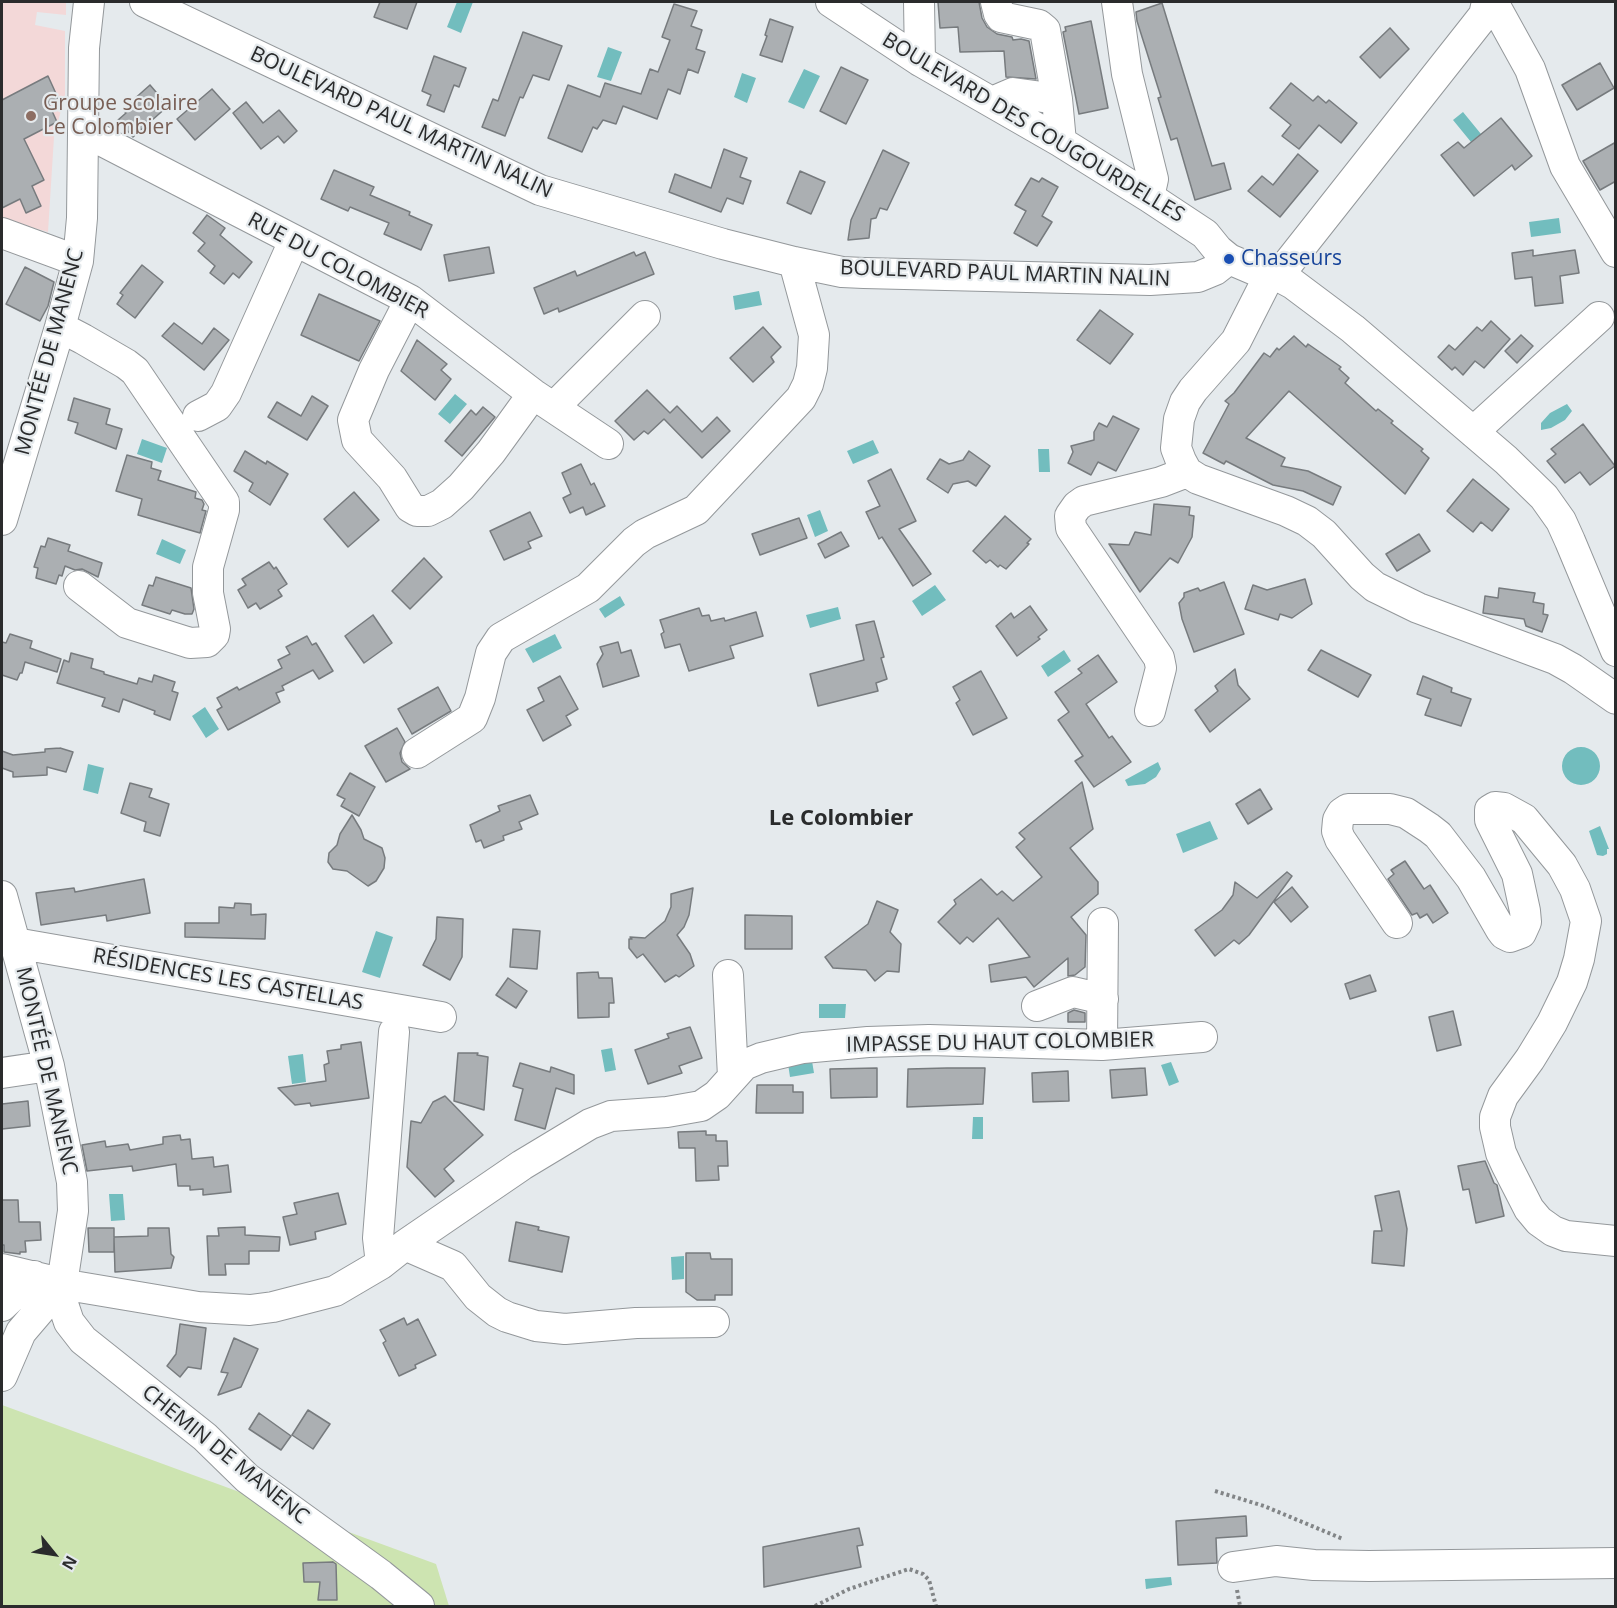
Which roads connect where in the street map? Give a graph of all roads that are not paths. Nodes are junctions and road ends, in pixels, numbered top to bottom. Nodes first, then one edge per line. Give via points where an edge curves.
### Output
1 (89, 2) edge
2 (145, 2) edge
3 (831, 2) edge
4 (919, 2) edge
5 (996, 2) edge
6 (1117, 2) edge
7 (1461, 2) edge
8 (1487, 2) edge
9 (1493, 2) edge
10 (1473, 29) junction
11 (920, 61) junction
12 (1057, 99) junction
13 (992, 102) junction
14 (83, 131) junction
15 (1061, 142) junction
16 (1149, 197) junction
17 (2, 232) edge
18 (294, 241) junction
19 (1616, 252) edge
20 (1229, 259) junction
21 (78, 261) junction
22 (794, 262) junction
23 (1274, 276) junction
24 (410, 300) junction
25 (645, 316) dead end
26 (1599, 317) dead end
27 (60, 327) junction
28 (544, 400) junction
29 (198, 416) dead end
30 (1473, 432) junction
31 (608, 444) dead end
32 (1187, 472) junction
33 (2, 520) edge
34 (79, 586) dead end
35 (1616, 651) edge
36 (1616, 699) edge
37 (1150, 711) dead end
38 (417, 753) dead end
39 (2, 896) edge
40 (1397, 922) dead end
41 (1102, 923) dead end
42 (15, 943) junction
43 (728, 975) dead end
44 (1103, 999) junction
45 (1037, 1006) dead end
46 (441, 1017) dead end
47 (394, 1032) dead end
48 (1202, 1037) dead end
49 (1102, 1045) junction
50 (49, 1066) junction
51 (2, 1073) edge
52 (733, 1077) junction
53 (1616, 1240) edge
54 (405, 1245) junction
55 (381, 1263) junction
56 (2, 1269) edge
57 (48, 1280) junction
58 (2, 1306) edge
59 (714, 1322) dead end
60 (2, 1376) edge
61 (1616, 1563) edge
62 (1233, 1567) dead end
63 (419, 1606) edge

1 - 14 street, MONTÉE DE MANENC
2 - 22 street, BOULEVARD PAUL MARTIN NALIN via 540,190
3 - 11 street, BOULEVARD DES COUGOURDELLES
4 - 11 street
5 - 12 street via 1002,17 1039,25 1045,30
6 - 16 street via 1127,74 1153,179
7 - 10 street
8 - 10 street via 1484,15
9 - 19 street via 1530,69 1565,165
10 - 23 street
11 - 13 street, BOULEVARD DES COUGOURDELLES
12 - 13 street via 1013,93
12 - 15 street
13 - 15 street, BOULEVARD DES COUGOURDELLES
14 - 18 street, RUE DU COLOMBIER
14 - 21 street, MONTÉE DE MANENC
15 - 16 street, BOULEVARD DES COUGOURDELLES
16 - 20 street, BOULEVARD DES COUGOURDELLES via 1205,234
17 - 21 street
18 - 24 street, RUE DU COLOMBIER
18 - 29 street via 226,393 217,406
20 - 22 street, BOULEVARD PAUL MARTIN NALIN via 1198,277 1150,280 842,272
20 - 23 street
21 - 27 street, MONTÉE DE MANENC
22 - 38 street via 814,335 813,368 801,398 696,510 645,534 588,588 501,638 491,653 472,718
23 - 30 street via 1293,284 1353,329
23 - 32 street via 1236,340 1185,402 1176,448
24 - 28 street, RUE DU COLOMBIER
24 - 28 street via 353,420 357,440 392,478 410,507 428,511 442,504
25 - 28 street
26 - 30 street
27 - 33 street, MONTÉE DE MANENC
27 - 34 street via 135,372 224,502 208,567 215,629 207,642 190,644 127,623
28 - 31 street, RUE DU COLOMBIER
30 - 35 street via 1552,508
32 - 36 street via 1307,521 1375,587 1418,608 1555,659
32 - 37 street via 1084,501 1070,516 1071,528 1159,658 1161,668
39 - 42 street, MONTÉE DE MANENC
40 - 53 street via 1340,839 1338,820 1348,809 1390,809 1406,813 1429,828 1471,878 1504,934 1510,937 1521,933 1525,911 1517,874 1490,820 1490,810 1504,808 1524,819 1562,865 1586,921 1579,959 1552,1023 1503,1096 1495,1127 1501,1153 1539,1221 1566,1236
41 - 44 street
42 - 46 street, RÉSIDENCES LES CASTELLAS
42 - 50 street, MONTÉE DE MANENC
43 - 52 street
44 - 45 street via 1073,992
44 - 49 street
47 - 55 street via 378,1238
48 - 49 street, IMPASSE DU HAUT COLOMBIER
49 - 52 street, IMPASSE DU HAUT COLOMBIER via 929,1040 857,1043 803,1048 761,1058 744,1065
50 - 51 street
50 - 57 street, MONTÉE DE MANENC via 73,1193 71,1235
52 - 54 street, IMPASSE DU HAUT COLOMBIER via 701,1106 611,1116 590,1124
54 - 55 street, IMPASSE DU HAUT COLOMBIER
54 - 59 street via 453,1266 487,1304 528,1324 566,1329
55 - 57 street, IMPASSE DU HAUT COLOMBIER via 335,1291 250,1310 198,1307
56 - 57 street, IMPASSE DU HAUT COLOMBIER
57 - 58 street
57 - 60 street
57 - 63 street, CHEMIN DE MANENC via 69,1322 83,1340 205,1437 247,1478
61 - 62 street via 1369,1566 1276,1561

